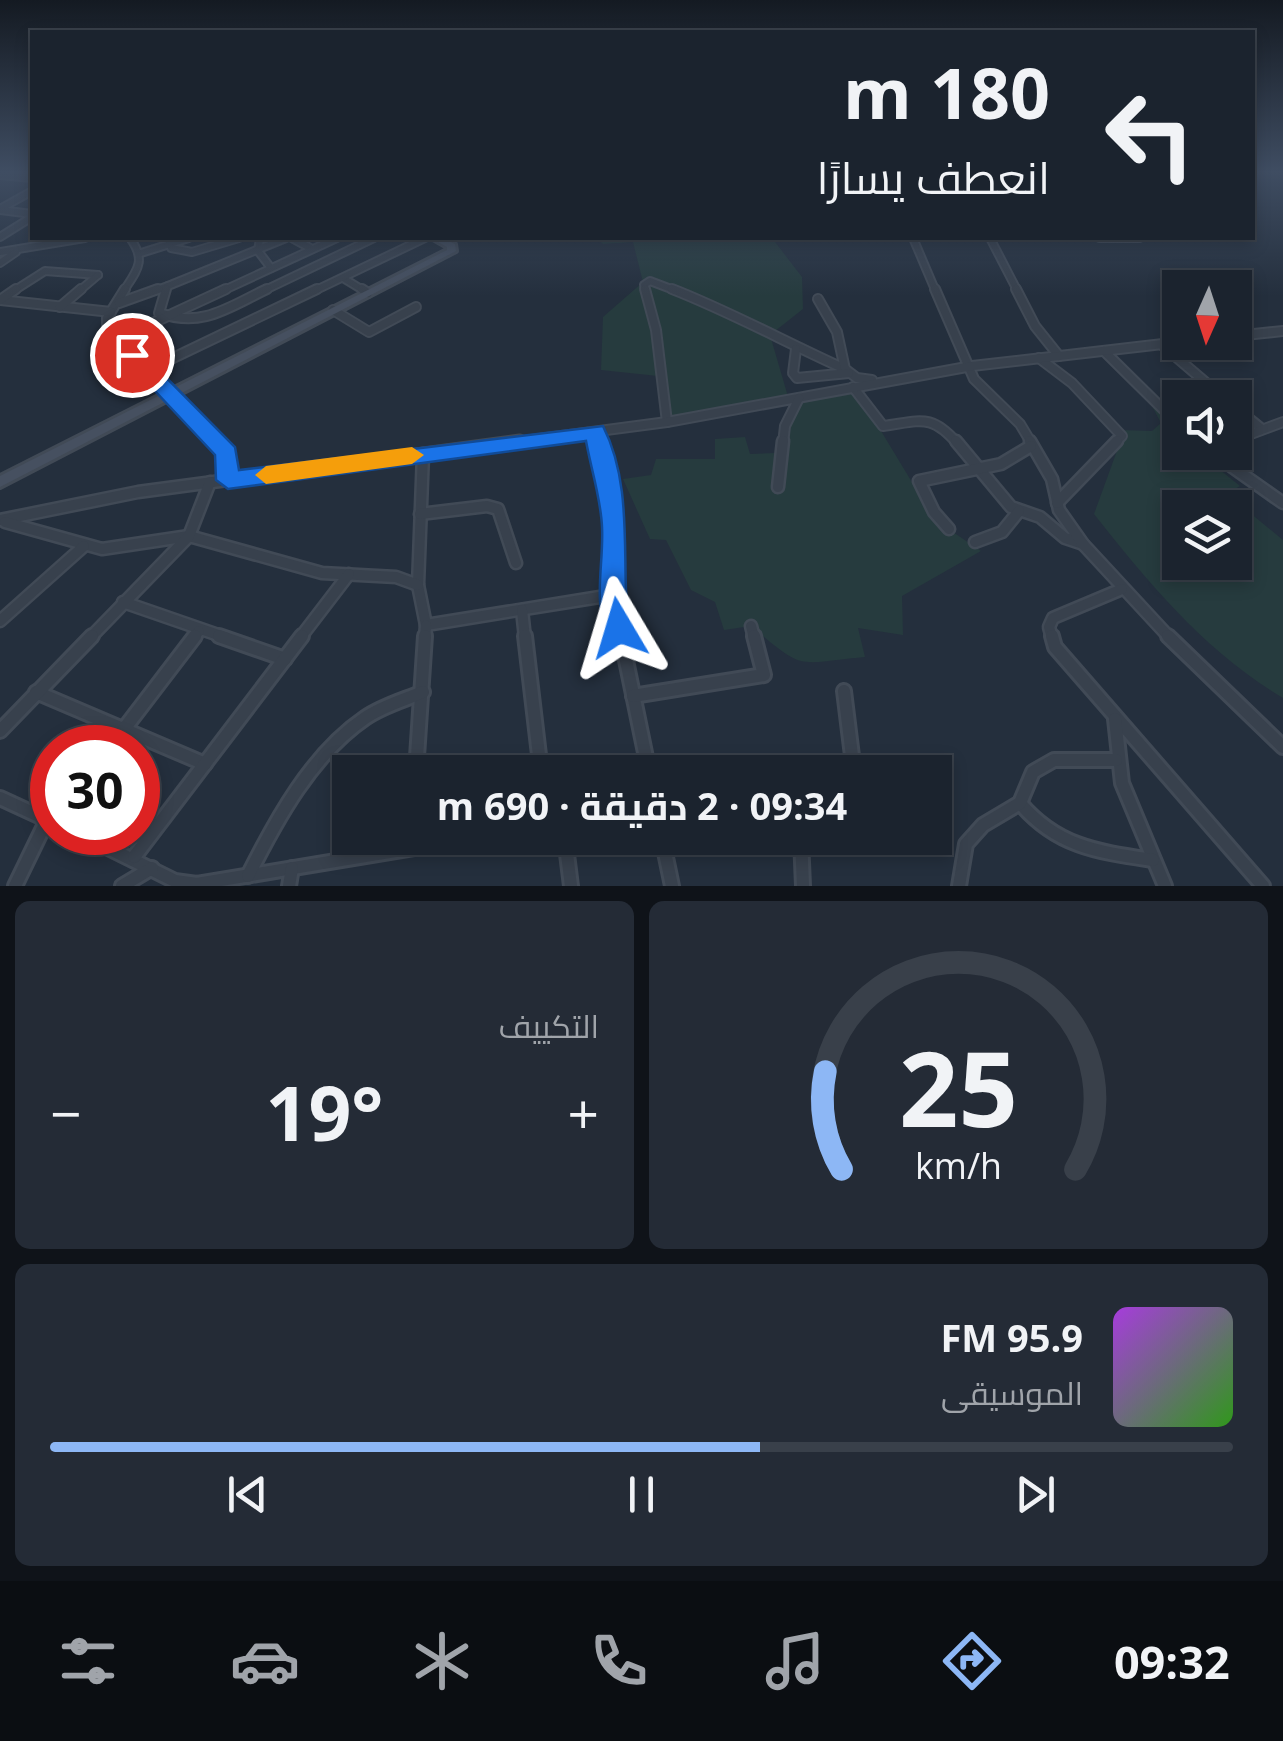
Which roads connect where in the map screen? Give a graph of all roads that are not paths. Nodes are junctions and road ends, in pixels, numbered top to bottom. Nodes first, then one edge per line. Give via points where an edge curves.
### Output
1 (30, 216) edge
2 (0, 237) edge
3 (131, 240) edge
4 (232, 240) edge
5 (292, 240) edge
6 (332, 240) edge
7 (370, 240) edge
8 (420, 240) edge
9 (439, 240) edge
10 (914, 240) edge
11 (991, 240) edge
12 (168, 241) edge
13 (45, 242) edge
14 (260, 242) edge
15 (18, 251) junction
16 (307, 251) junction
17 (0, 252) edge
18 (141, 253) junction
19 (0, 263) edge
20 (321, 265) junction
21 (271, 268) junction
22 (252, 277) junction
23 (343, 278) junction
24 (168, 286) junction
25 (267, 290) junction
26 (368, 293) junction
27 (818, 300) dead end
28 (60, 307) junction
29 (416, 307) dead end
30 (114, 308) junction
31 (334, 310) junction
32 (269, 312) junction
33 (162, 317) junction
34 (1280, 334) edge
35 (1252, 335) edge
36 (116, 340) junction
37 (1162, 344) edge
38 (796, 349) junction
39 (1104, 351) junction
40 (1058, 356) junction
41 (1039, 358) junction
42 (1180, 360) edge
43 (972, 366) junction
44 (148, 370) junction
45 (847, 371) junction
46 (1203, 380) edge
47 (880, 381) junction
48 (853, 387) junction
49 (171, 393) junction
50 (799, 398) junction
51 (1162, 408) edge
52 (1252, 421) edge
53 (667, 422) junction
54 (1283, 422) edge
55 (1262, 429) junction
56 (595, 432) junction
57 (1252, 433) edge
58 (1031, 446) junction
59 (423, 454) junction
60 (982, 469) junction
61 (1236, 470) edge
62 (228, 480) junction
63 (0, 482) edge
64 (210, 482) junction
65 (778, 487) dead end
66 (1057, 503) junction
67 (1283, 504) edge
68 (1019, 512) junction
69 (420, 514) junction
70 (3, 524) edge
71 (950, 528) dead end
72 (189, 536) junction
73 (975, 542) dead end
74 (1083, 544) junction
75 (84, 546) junction
76 (516, 563) dead end
77 (349, 574) junction
78 (418, 585) junction
79 (1122, 589) junction
80 (612, 595) junction
81 (123, 602) junction
82 (522, 610) junction
83 (0, 621) edge
84 (426, 625) junction
85 (751, 626) dead end
86 (198, 631) junction
87 (285, 659) junction
88 (844, 691) dead end
89 (36, 692) junction
90 (423, 692) junction
91 (633, 696) junction
92 (1115, 719) junction
93 (114, 725) edge
94 (127, 725) edge
95 (0, 731) edge
96 (160, 745) edge
97 (1283, 747) edge
98 (417, 755) edge
99 (539, 755) edge
100 (645, 755) edge
101 (852, 755) edge
102 (1116, 760) junction
103 (205, 764) junction
104 (0, 798) edge
105 (1020, 803) junction
106 (30, 812) edge
107 (32, 855) edge
108 (127, 855) edge
109 (349, 855) edge
110 (568, 855) edge
111 (666, 855) edge
112 (802, 855) edge
113 (134, 858) junction
114 (1153, 860) junction
115 (152, 868) junction
116 (292, 868) junction
117 (248, 876) junction
118 (16, 886) edge
119 (122, 886) edge
120 (290, 886) edge
121 (571, 886) edge
122 (672, 886) edge
123 (803, 886) edge
124 (959, 886) edge
125 (1164, 886) edge
126 (1263, 886) edge

1 - 2 street
3 - 18 street
4 - 12 street via 192,252 178,252
5 - 16 street
6 - 16 street
7 - 20 street
8 - 23 street
9 - 26 main road via 452,246 450,252
10 - 43 street
11 - 40 street
12 - 18 street
13 - 15 street
14 - 21 street
14 - 24 street
15 - 17 street
15 - 19 street
16 - 20 street
16 - 21 street
18 - 30 street
20 - 25 street
21 - 22 street
22 - 25 street
22 - 33 street
23 - 26 street
23 - 32 street
24 - 30 street
24 - 33 street via 157,306
25 - 32 street
25 - 33 street via 199,320
26 - 31 main road
27 - 45 street via 837,332
28 - 28 street via 98,275 45,271 0,300
28 - 30 street
29 - 31 street via 370,332
30 - 36 street via 106,325
31 - 49 main road
32 - 44 street
33 - 36 street
34 - 35 street
36 - 44 street
37 - 39 street
38 - 45 street
38 - 45 street via 797,378
38 - 53 street via 719,307 650,281 644,296 656,330
39 - 40 street
39 - 51 street
40 - 41 street
41 - 43 street
41 - 66 street via 1122,436
42 - 46 street
43 - 47 street
43 - 58 street via 978,384 1018,420
44 - 49 street
45 - 47 street
47 - 48 street
48 - 50 street
48 - 60 street via 883,426 938,422
49 - 62 street via 226,453
49 - 63 main road
50 - 53 street
50 - 65 street via 785,426
52 - 55 street
53 - 56 street
54 - 55 street
55 - 57 street
56 - 59 street
56 - 80 street via 615,525
58 - 60 street
58 - 66 street via 1052,479
59 - 62 street
59 - 69 street
60 - 68 street
60 - 71 street via 918,483
61 - 67 street
62 - 64 street
64 - 70 street via 123,494
64 - 72 street
66 - 74 street
68 - 73 street via 1002,532
68 - 74 street
69 - 76 street via 498,509
69 - 78 street
70 - 75 street
72 - 75 street via 130,548
72 - 77 street
72 - 81 street
74 - 79 street
75 - 83 street
77 - 78 street
77 - 87 street
78 - 84 street
79 - 92 street via 1057,616 1049,627 1059,655
79 - 97 street
80 - 82 street
80 - 91 street
81 - 86 street
81 - 89 street
82 - 84 street
82 - 99 street
84 - 90 street
85 - 91 street via 764,675
86 - 87 street
86 - 94 street
87 - 103 street
88 - 101 street
89 - 93 street
89 - 95 street
90 - 98 street
90 - 117 street via 347,732
91 - 100 street
92 - 102 street
92 - 126 street
96 - 103 street
102 - 105 street via 1046,761 1026,776
102 - 114 street
103 - 113 street
104 - 106 street
105 - 114 street via 1064,844
105 - 124 street via 973,832 959,857
107 - 118 street
108 - 113 street
109 - 116 street
110 - 121 street
111 - 122 street
112 - 123 street
113 - 115 street
114 - 125 street
115 - 117 street via 185,884
115 - 119 street
116 - 117 street
116 - 120 street

